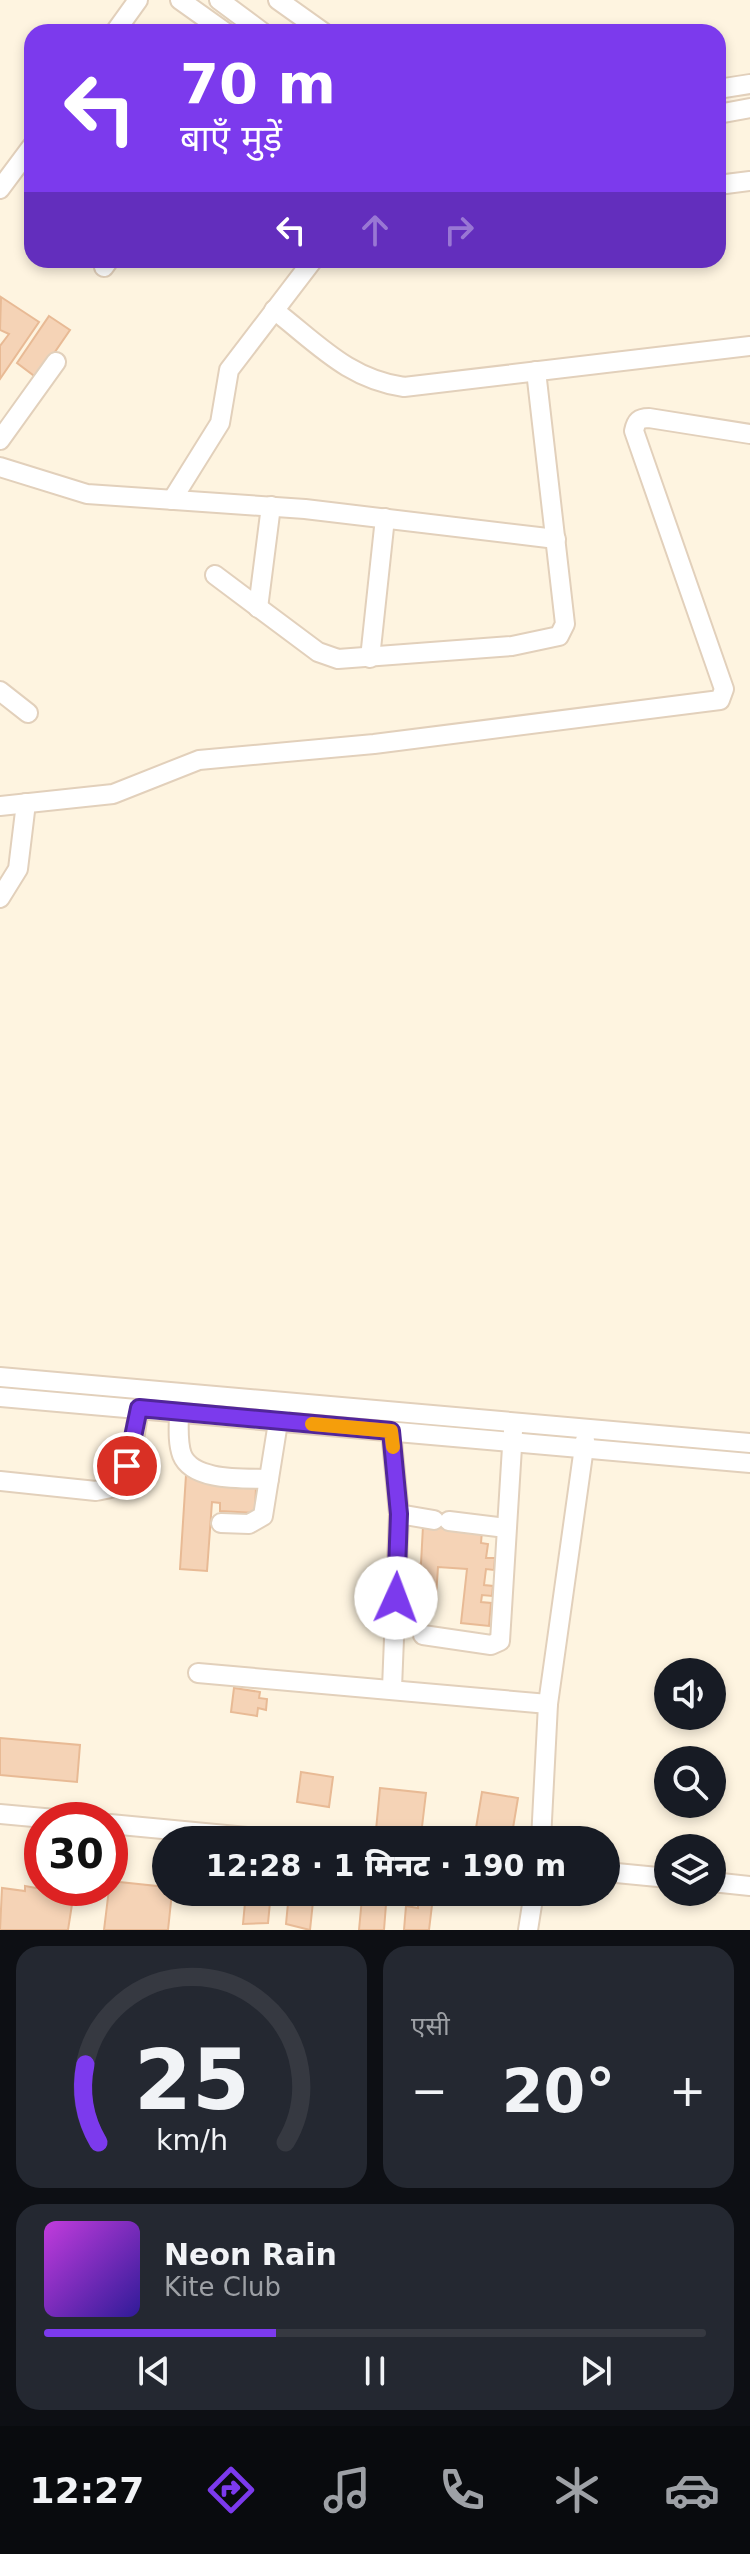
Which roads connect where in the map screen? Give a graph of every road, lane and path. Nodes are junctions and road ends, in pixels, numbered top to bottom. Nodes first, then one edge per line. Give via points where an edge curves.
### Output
1 (138, 0) edge
2 (180, 0) edge
3 (219, 0) edge
4 (278, 0) edge
5 (121, 24) edge
6 (214, 24) edge
7 (251, 24) edge
8 (312, 24) edge
9 (750, 84) edge
10 (726, 88) edge
11 (750, 108) edge
12 (726, 112) edge
13 (24, 157) edge
14 (750, 181) edge
15 (726, 184) edge
16 (0, 189) edge
17 (307, 268) edge
18 (274, 310) junction
19 (750, 346) edge
20 (56, 362) dead end
21 (536, 371) junction
22 (750, 434) edge
23 (0, 440) edge
24 (0, 467) edge
25 (172, 500) junction
26 (271, 506) junction
27 (385, 518) junction
28 (556, 539) junction
29 (215, 575) dead end
30 (258, 608) junction
31 (370, 658) junction
32 (0, 691) edge
33 (28, 713) dead end
34 (26, 803) junction
35 (0, 806) edge
36 (0, 898) edge
37 (0, 1377) edge
38 (0, 1397) edge
39 (139, 1408) junction
40 (179, 1411) junction
41 (280, 1412) junction
42 (514, 1421) junction
43 (586, 1429) junction
44 (391, 1431) junction
45 (511, 1441) junction
46 (750, 1443) edge
47 (585, 1450) junction
48 (750, 1463) edge
49 (269, 1479) junction
50 (0, 1481) edge
51 (399, 1514) junction
52 (221, 1523) dead end
53 (506, 1528) junction
54 (423, 1635) dead end
55 (198, 1673) dead end
56 (392, 1688) junction
57 (548, 1704) junction
58 (0, 1814) edge
59 (24, 1816) edge
60 (128, 1826) edge
61 (542, 1826) edge
62 (152, 1828) edge
63 (620, 1873) edge
64 (654, 1877) edge
65 (726, 1883) edge
66 (750, 1886) edge
67 (531, 1906) edge
68 (528, 1930) edge

1 - 5 street
2 - 6 street
3 - 7 street
4 - 8 street
9 - 10 street
11 - 12 street
13 - 16 street
14 - 15 street
17 - 18 street
18 - 21 street via 357,375 378,383 433,385
18 - 25 street via 229,370 220,423
19 - 21 street
20 - 23 street
21 - 28 street
22 - 34 street via 649,418 636,422 634,431 724,689 720,700 374,744 199,760 113,794
24 - 25 street via 87,494
25 - 26 street
26 - 27 street
26 - 30 street
27 - 28 street
27 - 31 street
28 - 31 street via 565,624 559,636 512,646
29 - 30 street
30 - 31 street via 318,652 338,659
32 - 33 street
34 - 35 street
34 - 36 street via 18,869
37 - 41 street
38 - 39 street
39 - 40 street
39 - 50 street via 127,1466 120,1482 109,1488
40 - 41 street
40 - 49 street via 179,1441 190,1466 224,1476
41 - 42 street
41 - 44 street
41 - 49 street
42 - 43 street
42 - 45 street
43 - 46 street
43 - 47 street
44 - 45 street
44 - 51 street
45 - 47 street
45 - 53 street
47 - 48 street
47 - 57 street
49 - 52 street via 267,1503 258,1521
51 - 53 street
51 - 56 street
53 - 54 street via 500,1641 491,1645
55 - 56 street
56 - 57 street
57 - 61 street
58 - 59 street
60 - 62 street
63 - 64 street
65 - 66 street
67 - 68 street

